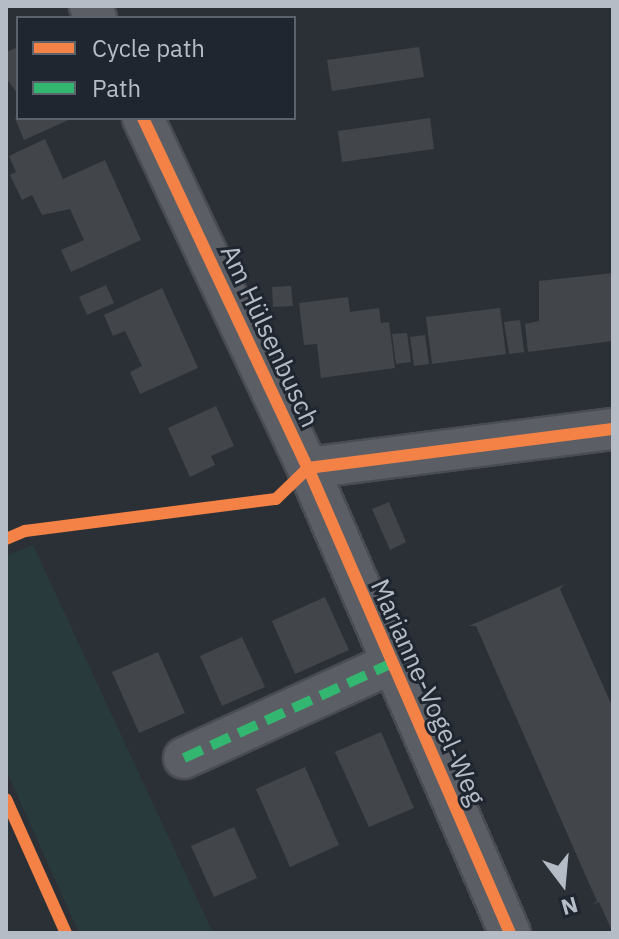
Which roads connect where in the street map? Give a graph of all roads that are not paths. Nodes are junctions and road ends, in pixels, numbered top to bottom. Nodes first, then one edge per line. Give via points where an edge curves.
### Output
1 (144, 120) edge
2 (613, 429) edge
3 (308, 468) junction
4 (390, 664) junction
5 (184, 758) dead end
6 (510, 933) edge

1 - 3 street, Am Hülsenbusch
2 - 3 street, Am Hülsenbusch
3 - 4 street, Marianne-Vogel-Weg
4 - 5 street, Marianne-Vogel-Weg
4 - 6 street, Marianne-Vogel-Weg

